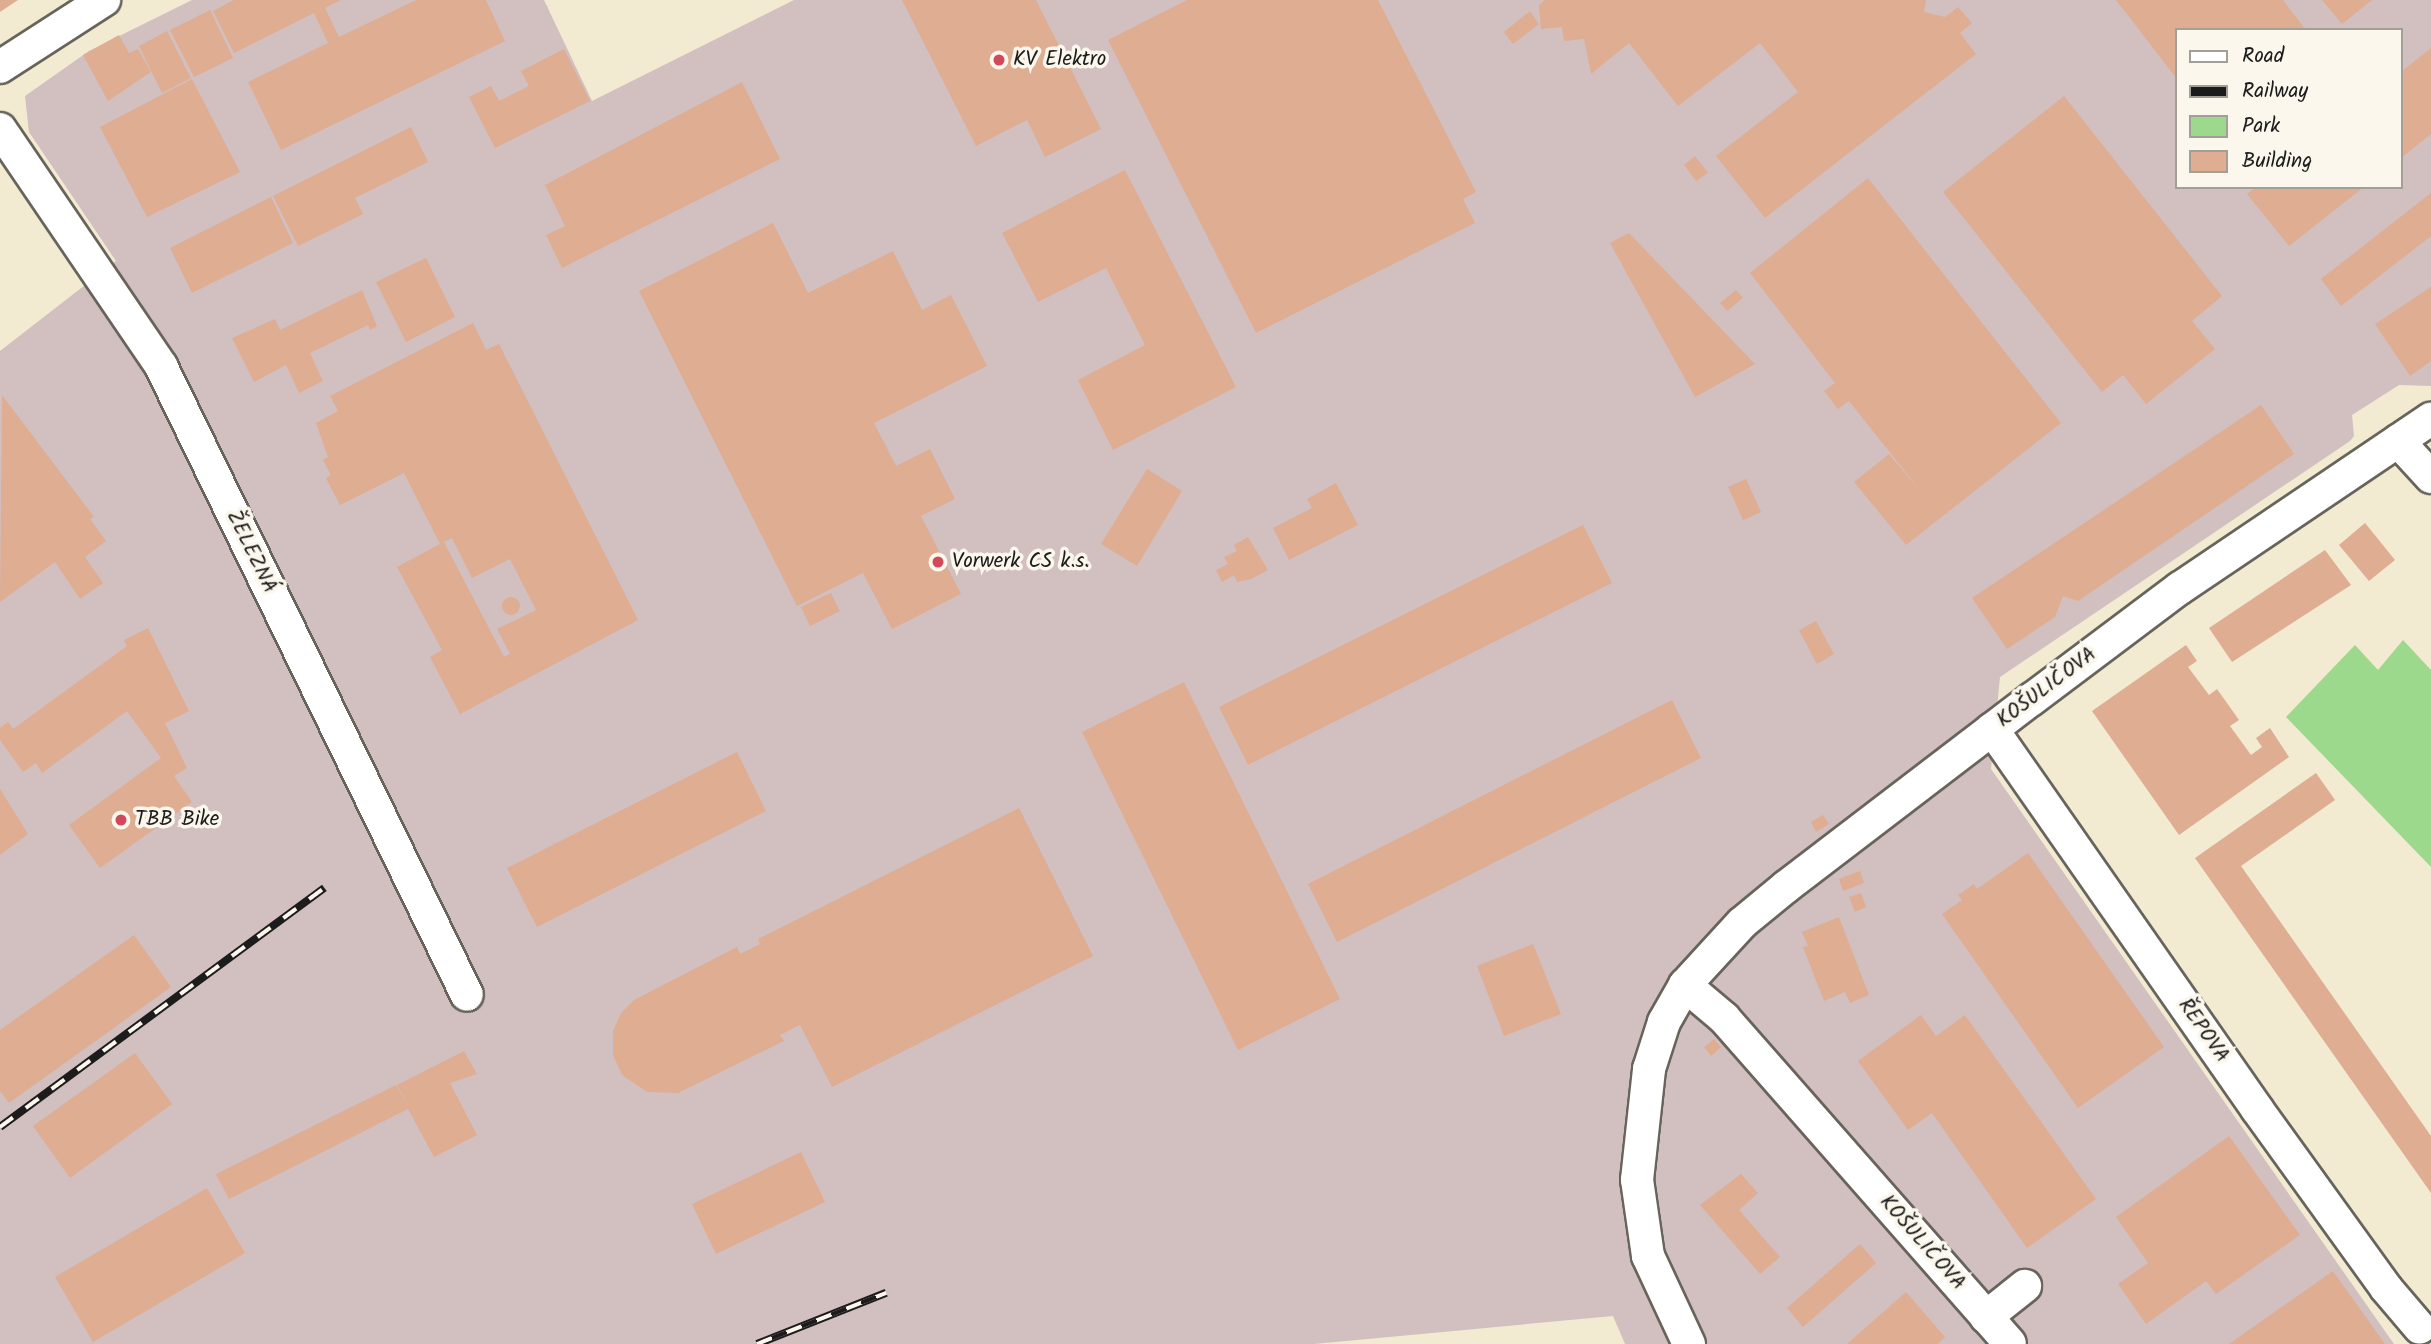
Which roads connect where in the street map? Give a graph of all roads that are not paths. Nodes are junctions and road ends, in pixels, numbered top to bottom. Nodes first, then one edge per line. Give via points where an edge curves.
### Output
1 (104, 0) edge
2 (0, 67) edge
3 (0, 129) edge
4 (2431, 419) edge
5 (2398, 441) junction
6 (2431, 477) edge
7 (1992, 729) junction
8 (1685, 985) junction
9 (467, 995) dead end
10 (2025, 1286) dead end
11 (1986, 1317) junction
12 (2420, 1328) dead end
13 (2010, 1343) edge
14 (1689, 1344) edge

1 - 2 street
3 - 9 street, ŽELEZNÁ via 161,366
4 - 5 street, KOŠULIČOVA
5 - 6 street
5 - 7 street, KOŠULIČOVA via 2180,588
7 - 8 street, KOŠULIČOVA via 1742,923
7 - 12 street, ŘEPOVA via 2257,1109 2386,1289
8 - 11 street, KOŠULIČOVA via 1724,1018
8 - 14 street, KOŠULIČOVA via 1664,1021 1649,1069 1637,1180 1648,1256
10 - 11 street
11 - 13 street, KOŠULIČOVA

